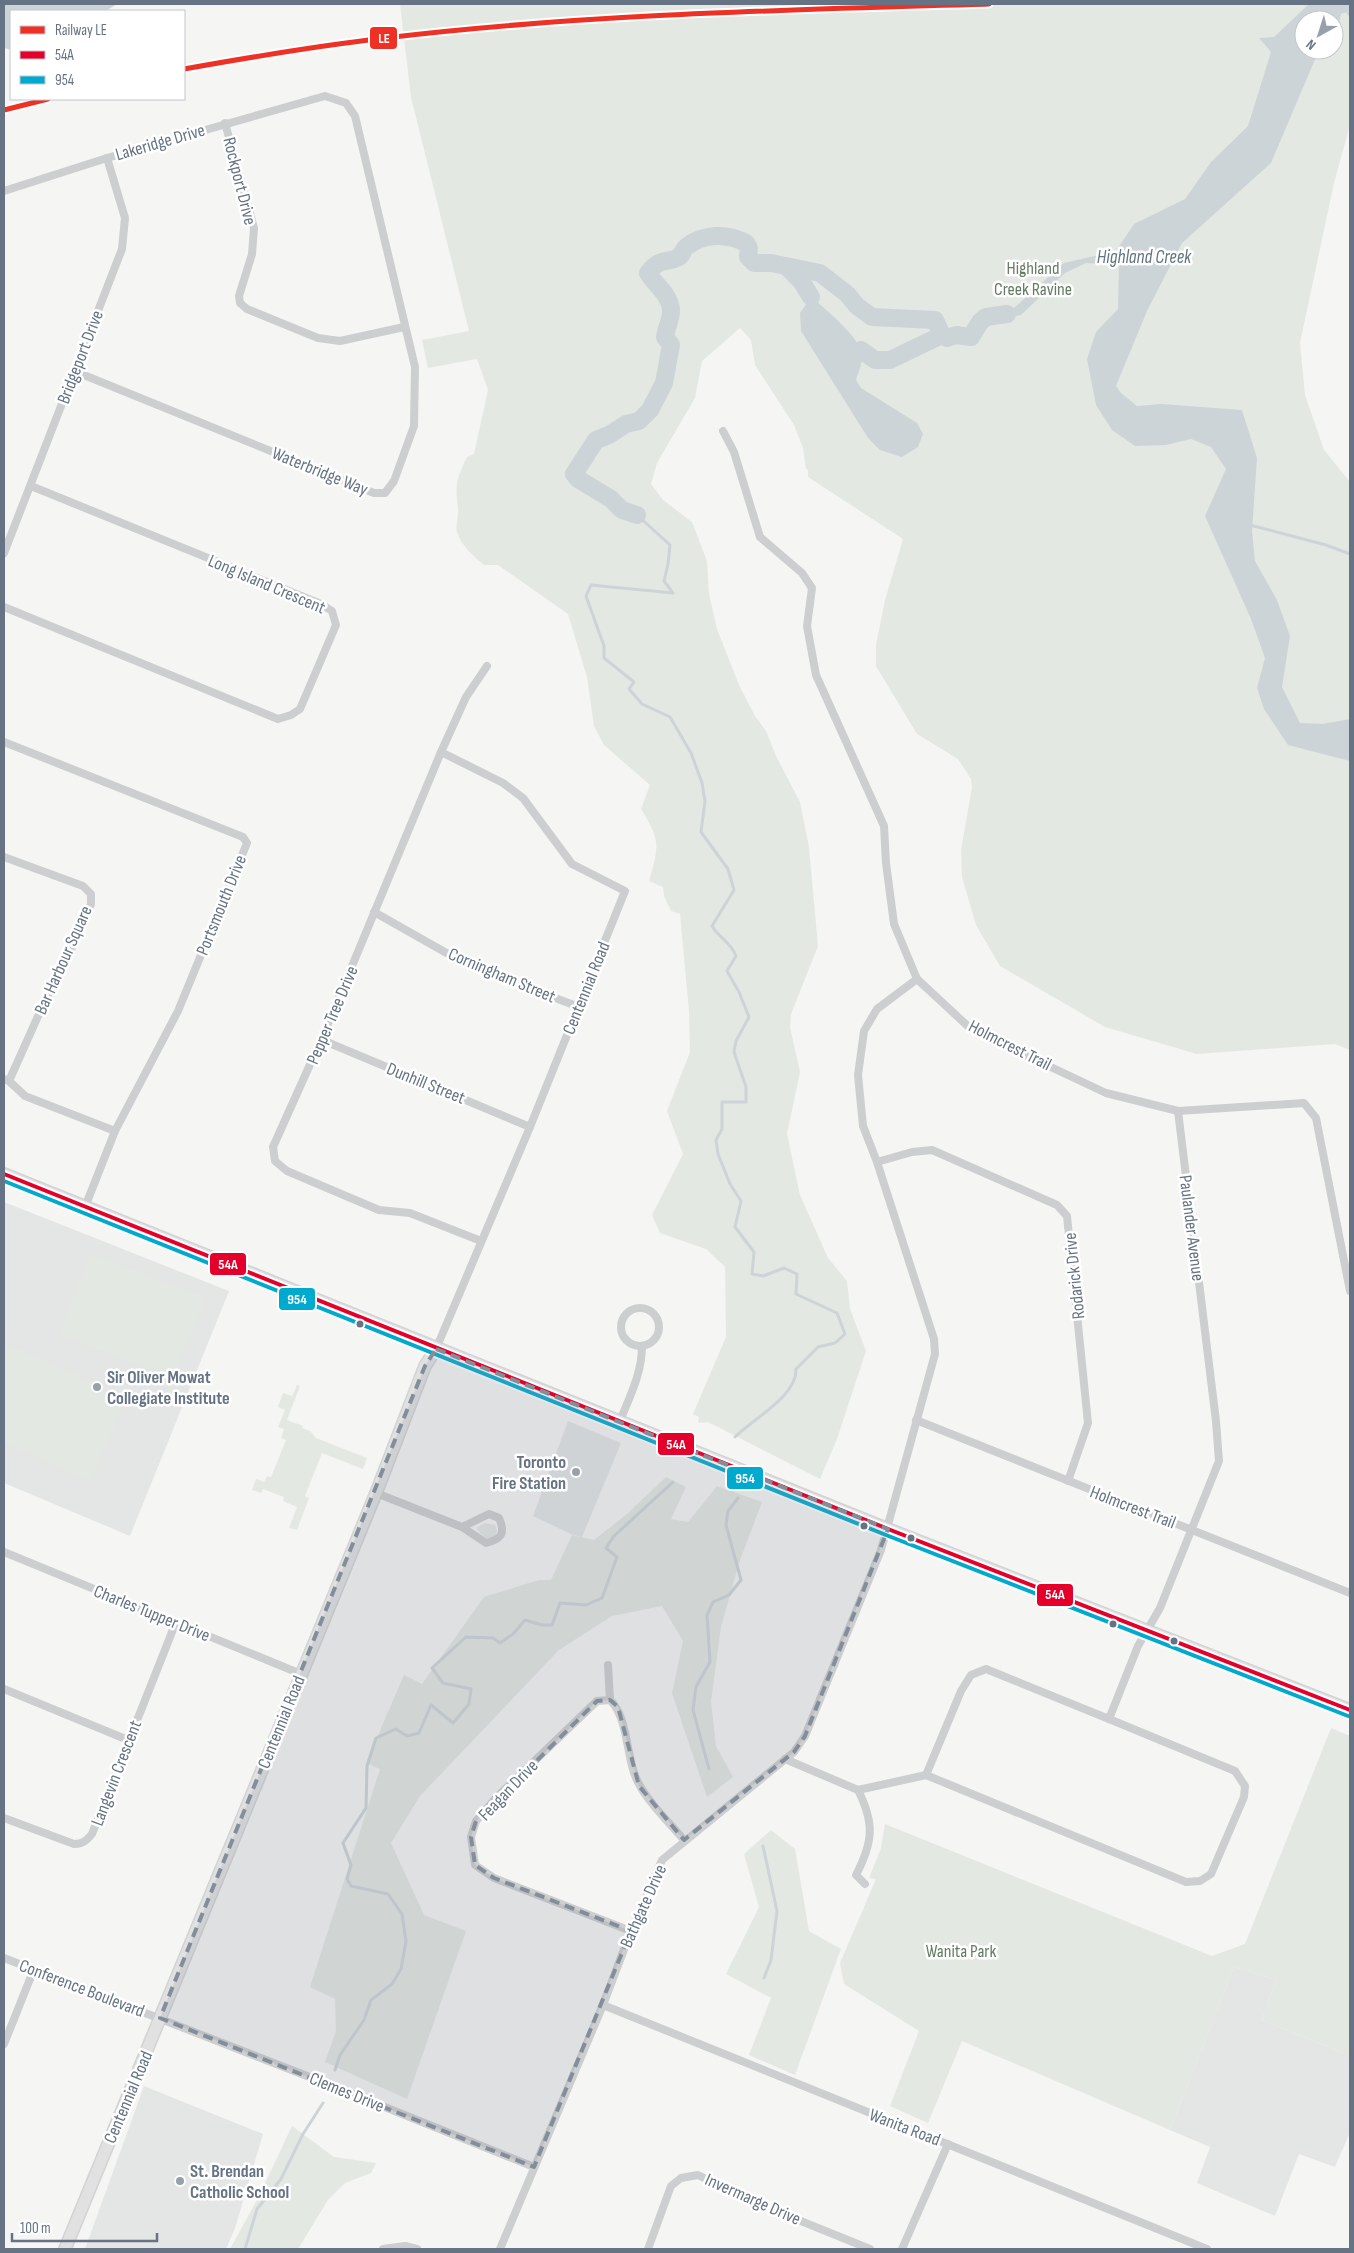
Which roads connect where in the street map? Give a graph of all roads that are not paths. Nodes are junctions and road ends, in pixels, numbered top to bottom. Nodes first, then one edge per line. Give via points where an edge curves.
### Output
1 (346, 103) joint
2 (225, 123) junction
3 (107, 158) junction
4 (4, 191) edge
5 (404, 327) junction
6 (74, 371) junction
7 (723, 431) dead end
8 (31, 486) junction
9 (4, 553) edge
10 (4, 607) edge
11 (487, 666) dead end
12 (4, 742) edge
13 (441, 752) junction
14 (4, 857) edge
15 (374, 912) junction
16 (918, 979) junction
17 (578, 1007) junction
18 (322, 1040) junction
19 (6, 1080) edge
20 (1178, 1111) junction
21 (530, 1126) junction
22 (115, 1130) junction
23 (877, 1162) junction
24 (4, 1174) edge
25 (85, 1207) junction
26 (482, 1241) junction
27 (1350, 1291) edge
28 (642, 1346) junction
29 (436, 1349) junction
30 (916, 1420) junction
31 (620, 1421) junction
32 (1068, 1481) junction
33 (376, 1493) junction
34 (462, 1527) junction
35 (888, 1529) junction
36 (1192, 1530) junction
37 (4, 1552) edge
38 (1350, 1593) edge
39 (176, 1622) junction
40 (1148, 1631) junction
41 (608, 1665) dead end
42 (301, 1674) junction
43 (4, 1689) edge
44 (610, 1700) junction
45 (1350, 1710) edge
46 (1109, 1719) junction
47 (128, 1740) junction
48 (785, 1760) junction
49 (926, 1775) junction
50 (858, 1790) junction
51 (4, 1818) edge
52 (684, 1840) junction
53 (865, 1884) dead end
54 (631, 1931) junction
55 (4, 1958) edge
56 (34, 1969) junction
57 (603, 2006) junction
58 (160, 2018) junction
59 (4, 2044) edge
60 (948, 2144) junction
61 (534, 2167) junction
62 (65, 2249) edge
63 (383, 2249) edge
64 (417, 2249) edge
65 (500, 2249) edge
66 (648, 2249) edge
67 (870, 2249) edge
68 (902, 2249) edge
69 (1206, 2249) edge

1 - 2 street, Lakeridge Drive via 325,96
1 - 5 street, Waterbridge Way via 355,116
2 - 3 street, Lakeridge Drive
2 - 5 street, Rockport Drive via 254,228 252,254 239,296 240,303 318,338 340,341
3 - 4 street, Lakeridge Drive
3 - 6 street, Bridgeport Drive via 125,218 122,249
5 - 6 street, Waterbridge Way via 414,366 414,426 394,481 385,493 374,493
6 - 8 street, Bridgeport Drive
7 - 16 street, Holmcrest Trail via 734,452 760,537 802,573 812,588 807,626 816,675 884,826 894,924
8 - 9 street, Bridgeport Drive
8 - 10 street, Long Island Crescent via 321,604 332,611 336,625 300,709 278,719
11 - 13 street, Pepper Tree Drive via 466,697
12 - 22 street, Portsmouth Drive via 243,837 247,843 178,1011
13 - 15 street, Pepper Tree Drive
13 - 17 street, Centennial Road via 503,783 523,798 572,864 625,891
14 - 19 street, Bar Harbour Square via 84,886 91,894 91,904 71,950
15 - 17 street, Corningham Street via 466,964
15 - 18 street, Pepper Tree Drive
16 - 20 street, Holmcrest Trail via 972,1030 1106,1093
16 - 23 street, Bathgate Drive via 877,1009 864,1031 858,1075 863,1126
17 - 21 street, Centennial Road
18 - 21 street, Dunhill Street
18 - 26 street, Pepper Tree Drive via 273,1147 275,1161 286,1171 379,1210 410,1213
19 - 22 street via 26,1096
20 - 27 street, Holmcrest Trail via 1304,1103 1316,1118
20 - 36 street, Paulander Avenue via 1219,1461
21 - 26 street, Centennial Road
22 - 25 street, Portsmouth Drive
23 - 30 street, Bathgate Drive via 934,1340 935,1354
23 - 32 street, Rodarick Drive via 932,1150 1057,1205 1067,1216 1088,1423
24 - 25 main road
25 - 29 main road
26 - 29 street, Centennial Road
28 - 28 street via 654,1341 659,1322 652,1311 639,1307 624,1316 620,1328 630,1343
28 - 31 street via 638,1375
29 - 31 main road
29 - 33 main road, Centennial Road via 425,1366
30 - 32 street, Holmcrest Trail
30 - 35 street, Bathgate Drive
31 - 35 main road
32 - 36 street, Holmcrest Trail
33 - 34 street
33 - 42 main road, Centennial Road
34 - 34 street via 486,1543 496,1540 503,1526 500,1518 489,1514
35 - 40 main road
35 - 48 street, Bathgate Drive via 805,1736
36 - 38 street, Holmcrest Trail
36 - 40 street, Paulander Avenue
37 - 39 street, Charles Tupper Drive
39 - 42 street, Charles Tupper Drive
39 - 47 street, Langevin Crescent
40 - 45 main road
40 - 46 street, Paulander Avenue via 1138,1646
41 - 44 street
42 - 58 main road, Centennial Road
43 - 47 street
44 - 52 street via 618,1707 639,1786
44 - 54 street, Feagan Drive via 596,1701 496,1798 476,1821 471,1837 475,1865 494,1878
46 - 49 street via 986,1669 971,1675 961,1691
46 - 49 street via 1235,1771 1245,1786 1244,1797 1211,1874 1200,1881 1186,1882
47 - 51 street, Langevin Crescent via 92,1834 86,1841 74,1844
48 - 50 street
48 - 52 street, Bathgate Drive
49 - 50 street
50 - 53 street via 870,1823 870,1842 856,1875
52 - 54 street, Bathgate Drive via 662,1860
54 - 57 street, Bathgate Drive
55 - 56 street, Conference Boulevard
56 - 58 street, Conference Boulevard
56 - 59 street
57 - 60 street, Wanita Road
57 - 61 street, Bathgate Drive
58 - 61 street, Clemes Drive
58 - 62 main road, Centennial Road
60 - 68 street
60 - 69 street, Wanita Road
61 - 65 street, Bathgate Drive
63 - 64 street via 405,2246
66 - 67 street, Invermarge Drive via 671,2186 681,2178 698,2174 749,2200

